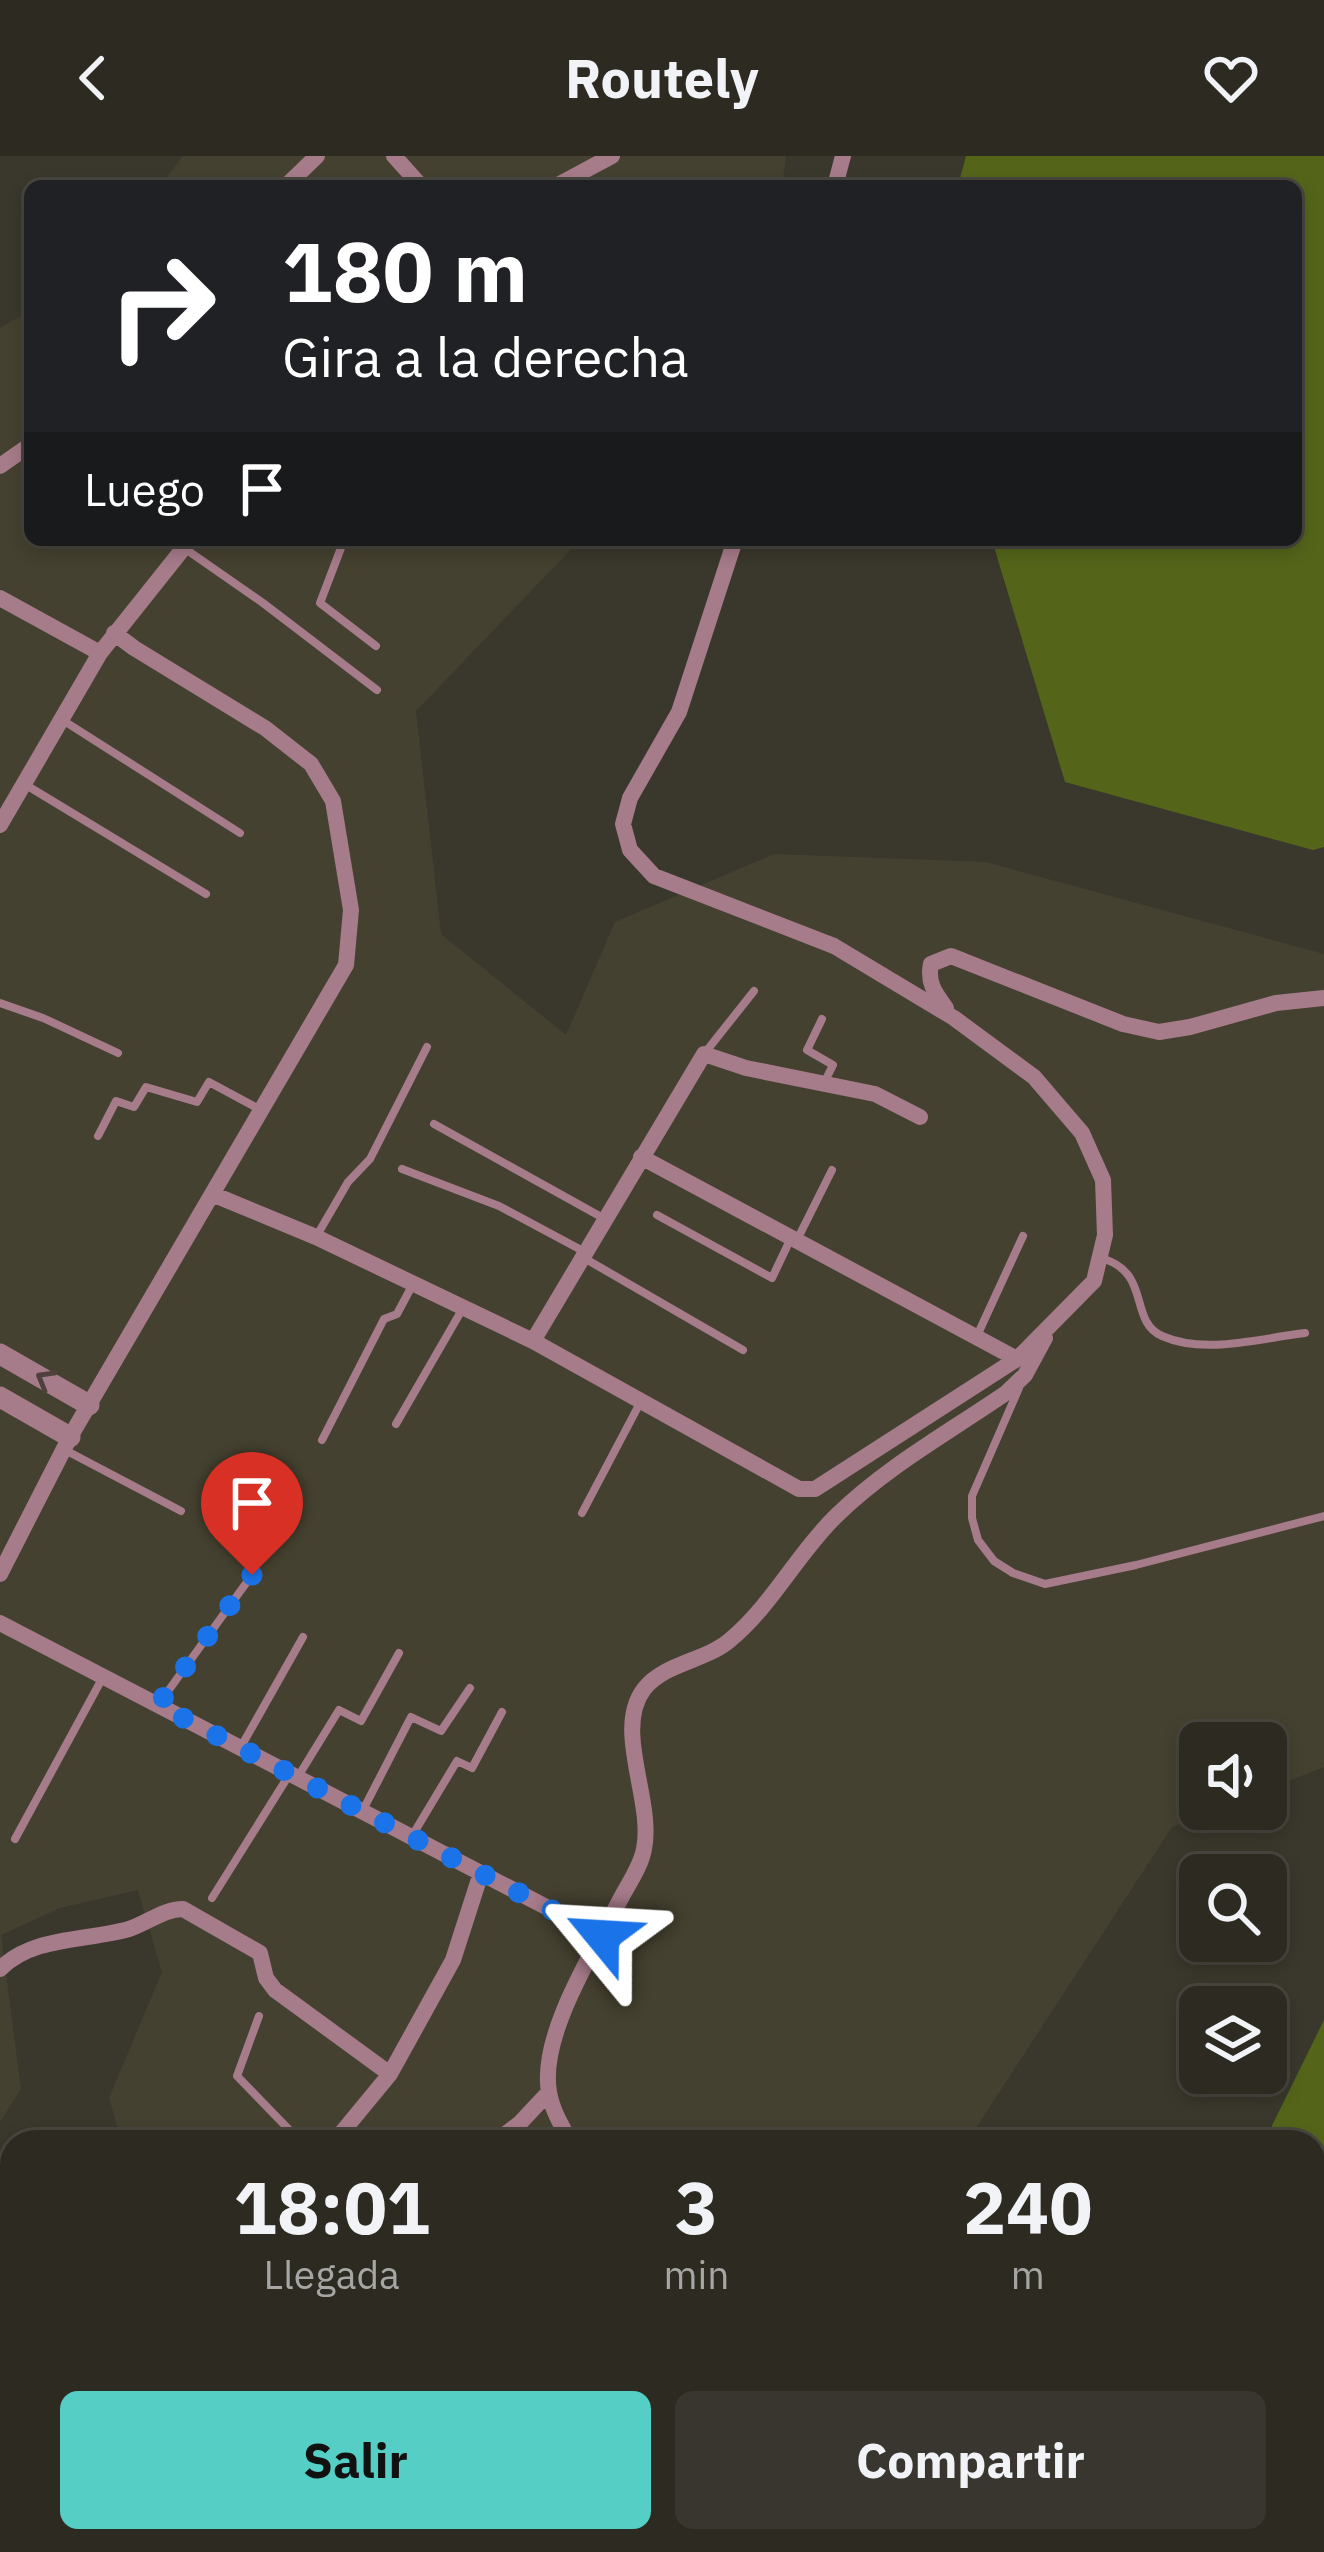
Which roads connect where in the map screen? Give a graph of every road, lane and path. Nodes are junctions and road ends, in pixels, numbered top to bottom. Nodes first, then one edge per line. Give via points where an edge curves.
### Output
1 (317, 156) edge
2 (394, 156) edge
3 (615, 156) edge
4 (588, 162) edge
5 (292, 180) edge
6 (416, 180) edge
7 (592, 180) edge
8 (184, 546) edge
9 (189, 546) edge
10 (342, 546) edge
11 (733, 546) edge
12 (0, 598) edge
13 (115, 633) junction
14 (376, 646) dead end
15 (100, 652) junction
16 (377, 690) dead end
17 (60, 719) junction
18 (24, 785) junction
19 (0, 825) edge
20 (240, 833) dead end
21 (206, 895) dead end
22 (754, 991) dead end
23 (1324, 998) edge
24 (0, 1003) edge
25 (954, 1018) junction
26 (822, 1019) dead end
27 (427, 1047) dead end
28 (118, 1053) dead end
29 (704, 1054) junction
30 (824, 1084) junction
31 (261, 1110) junction
32 (920, 1117) dead end
33 (434, 1124) dead end
34 (98, 1136) dead end
35 (641, 1157) junction
36 (402, 1169) dead end
37 (832, 1170) dead end
38 (212, 1194) junction
39 (657, 1215) dead end
40 (604, 1219) junction
41 (1022, 1236) dead end
42 (316, 1237) junction
43 (794, 1239) junction
44 (584, 1254) junction
45 (1100, 1257) junction
46 (413, 1284) junction
47 (463, 1308) junction
48 (1305, 1333) dead end
49 (976, 1338) junction
50 (533, 1341) junction
51 (743, 1350) dead end
52 (0, 1354) edge
53 (1021, 1367) junction
54 (0, 1397) edge
55 (642, 1400) junction
56 (89, 1405) junction
57 (396, 1424) dead end
58 (322, 1440) dead end
59 (67, 1443) junction
60 (181, 1511) dead end
61 (582, 1513) dead end
62 (1324, 1516) edge
63 (0, 1574) edge
64 (252, 1575) dead end
65 (0, 1623) edge
66 (303, 1637) dead end
67 (399, 1653) dead end
68 (104, 1677) junction
69 (470, 1688) dead end
70 (158, 1705) junction
71 (502, 1712) dead end
72 (240, 1748) junction
73 (294, 1776) junction
74 (362, 1811) junction
75 (412, 1837) junction
76 (15, 1839) dead end
77 (482, 1873) junction
78 (212, 1898) dead end
79 (602, 1936) junction
80 (0, 1969) edge
81 (259, 2016) dead end
82 (390, 2074) junction
83 (549, 2092) junction
84 (556, 2115) junction
85 (289, 2130) edge
86 (344, 2130) edge
87 (511, 2130) edge
88 (558, 2130) edge
89 (565, 2130) edge

1 - 5 street
2 - 6 street
3 - 4 street
3 - 7 street
8 - 13 street
9 - 16 lane
10 - 14 lane via 320,603
11 - 25 street via 679,712 630,798 623,824 630,850 654,876 834,946
12 - 15 street
13 - 15 street
13 - 31 street via 265,728 310,764 334,801 351,910 346,965
15 - 17 street
17 - 18 street
17 - 20 lane
18 - 19 street
18 - 21 lane
22 - 29 lane
23 - 25 street via 1159,1032 951,956 931,964 928,977
24 - 28 lane
25 - 45 street via 1034,1077 1082,1133 1103,1180
26 - 30 lane via 807,1050 833,1065
27 - 42 lane via 370,1159
29 - 30 street
29 - 35 street
30 - 32 street via 875,1094
31 - 34 lane via 209,1082 196,1102 146,1087 134,1107 116,1102
31 - 38 street
33 - 40 lane
35 - 40 street
35 - 43 street
36 - 44 lane via 499,1206
37 - 43 lane
38 - 42 street
38 - 56 street
39 - 43 lane via 772,1279
40 - 44 street
41 - 49 lane
42 - 46 street
43 - 49 street
44 - 50 street
44 - 51 lane
45 - 48 lane via 1127,1273 1161,1336 1204,1345
45 - 53 street via 1094,1281
46 - 47 street
46 - 58 lane via 397,1313 384,1319
47 - 50 street
47 - 57 lane
49 - 53 street
50 - 55 street
56 -> 52 street
53 - 55 street via 815,1489 800,1489
53 - 62 lane via 972,1496 978,1540 1013,1573 1045,1584
53 - 79 street via 1006,1393 831,1520 758,1616 724,1646 647,1684 632,1707 647,1815 644,1853
54 - 59 street
55 - 61 lane
56 - 59 street
59 - 60 lane
59 - 63 street
64 - 70 lane
65 - 68 street
66 - 72 lane
67 - 73 lane via 361,1721 339,1710
68 - 70 street
68 - 76 lane
69 - 74 lane via 441,1731 411,1717
70 - 72 street
71 - 75 lane via 472,1768 457,1761
72 - 73 street
73 - 74 street
73 - 78 lane
74 - 75 street
75 - 77 street
77 - 79 street
77 - 82 street via 453,1960
79 - 83 street via 551,2048
80 - 82 street via 36,1948 183,1909 260,1953 274,1990
81 - 85 lane via 236,2076
82 - 86 street
83 - 84 street
83 - 87 street
84 - 88 street
84 - 89 street

